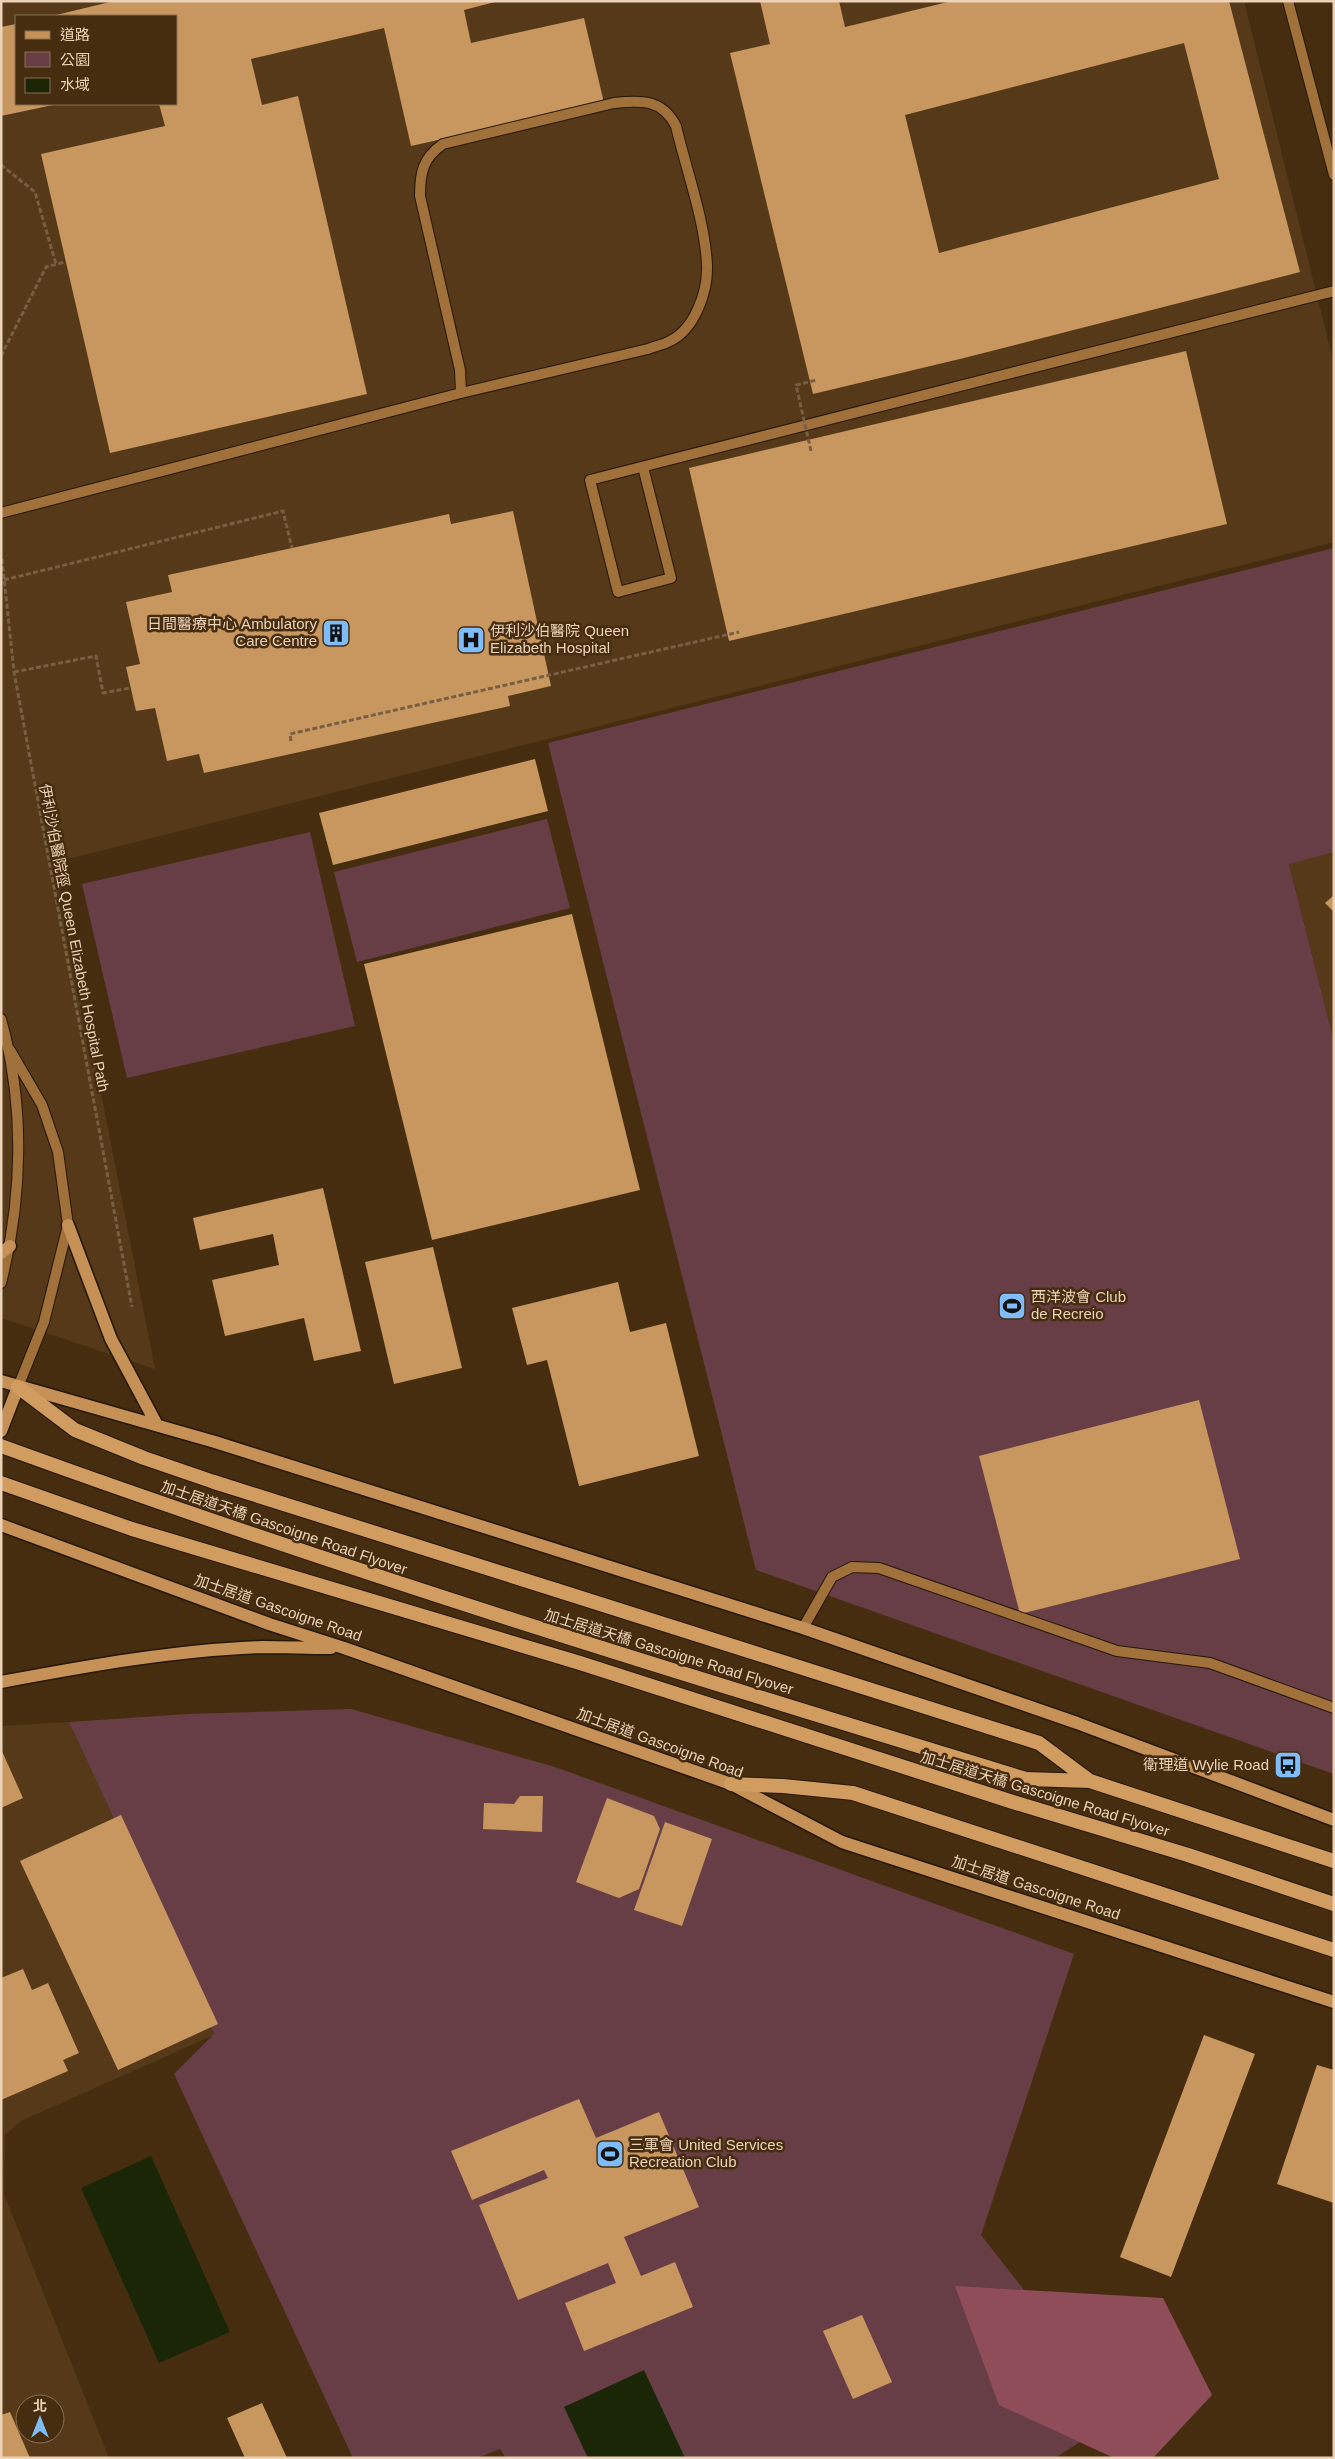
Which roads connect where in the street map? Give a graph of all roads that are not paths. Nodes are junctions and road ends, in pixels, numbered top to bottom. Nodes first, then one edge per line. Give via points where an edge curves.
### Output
1 (1288, 1) edge
2 (1334, 175) edge
3 (1334, 291) edge
4 (461, 393) junction
5 (643, 467) junction
6 (1, 513) edge
7 (1, 1019) edge
8 (10, 1050) junction
9 (68, 1225) junction
10 (6, 1250) edge
11 (1, 1282) edge
12 (1, 1381) edge
13 (18, 1387) junction
14 (157, 1425) junction
15 (1, 1431) edge
16 (1, 1446) edge
17 (1, 1483) edge
18 (1, 1525) edge
19 (803, 1628) junction
20 (344, 1648) junction
21 (1, 1682) edge
22 (1334, 1708) edge
23 (1090, 1781) junction
24 (731, 1784) junction
25 (1334, 1820) edge
26 (1334, 1861) edge
27 (1334, 1904) edge
28 (1334, 1950) edge
29 (1334, 2002) edge

1 - 2 street
3 - 5 street
4 - 4 street via 460,370 420,196 420,179 430,153 443,144 614,102 635,100 661,107 669,113 676,126 704,239 704,288 688,325 671,341 648,349
4 - 6 street
5 - 5 street via 671,578 618,592 590,480
7 - 8 street
8 - 9 street via 42,1104 58,1152
8 - 10 street via 20,1149
9 - 13 street via 44,1322
9 - 14 main road via 111,1339
10 - 11 street
12 - 13 main road
13 - 14 main road
13 - 15 main road
13 - 23 highway, bridge via 75,1430 144,1458 1038,1743
14 - 19 main road
16 - 23 highway, 加士居道天橋 Gascoigne Road Flyover, bridge via 347,1567 597,1648 1026,1779
17 - 27 highway, 加士居道天橋 Gascoigne Road Flyover, bridge via 132,1529 580,1663
18 - 20 main road, 加士居道 Gascoigne Road via 269,1624
19 - 22 street via 832,1577 852,1567 879,1568 1117,1651 1210,1663
19 - 25 main road via 1077,1723
20 - 21 main road via 201,1652
20 - 24 main road, 加士居道 Gascoigne Road
23 - 26 highway, 加士居道天橋 Gascoigne Road Flyover
24 - 28 highway via 853,1793
24 - 29 main road, 加士居道 Gascoigne Road via 842,1842

